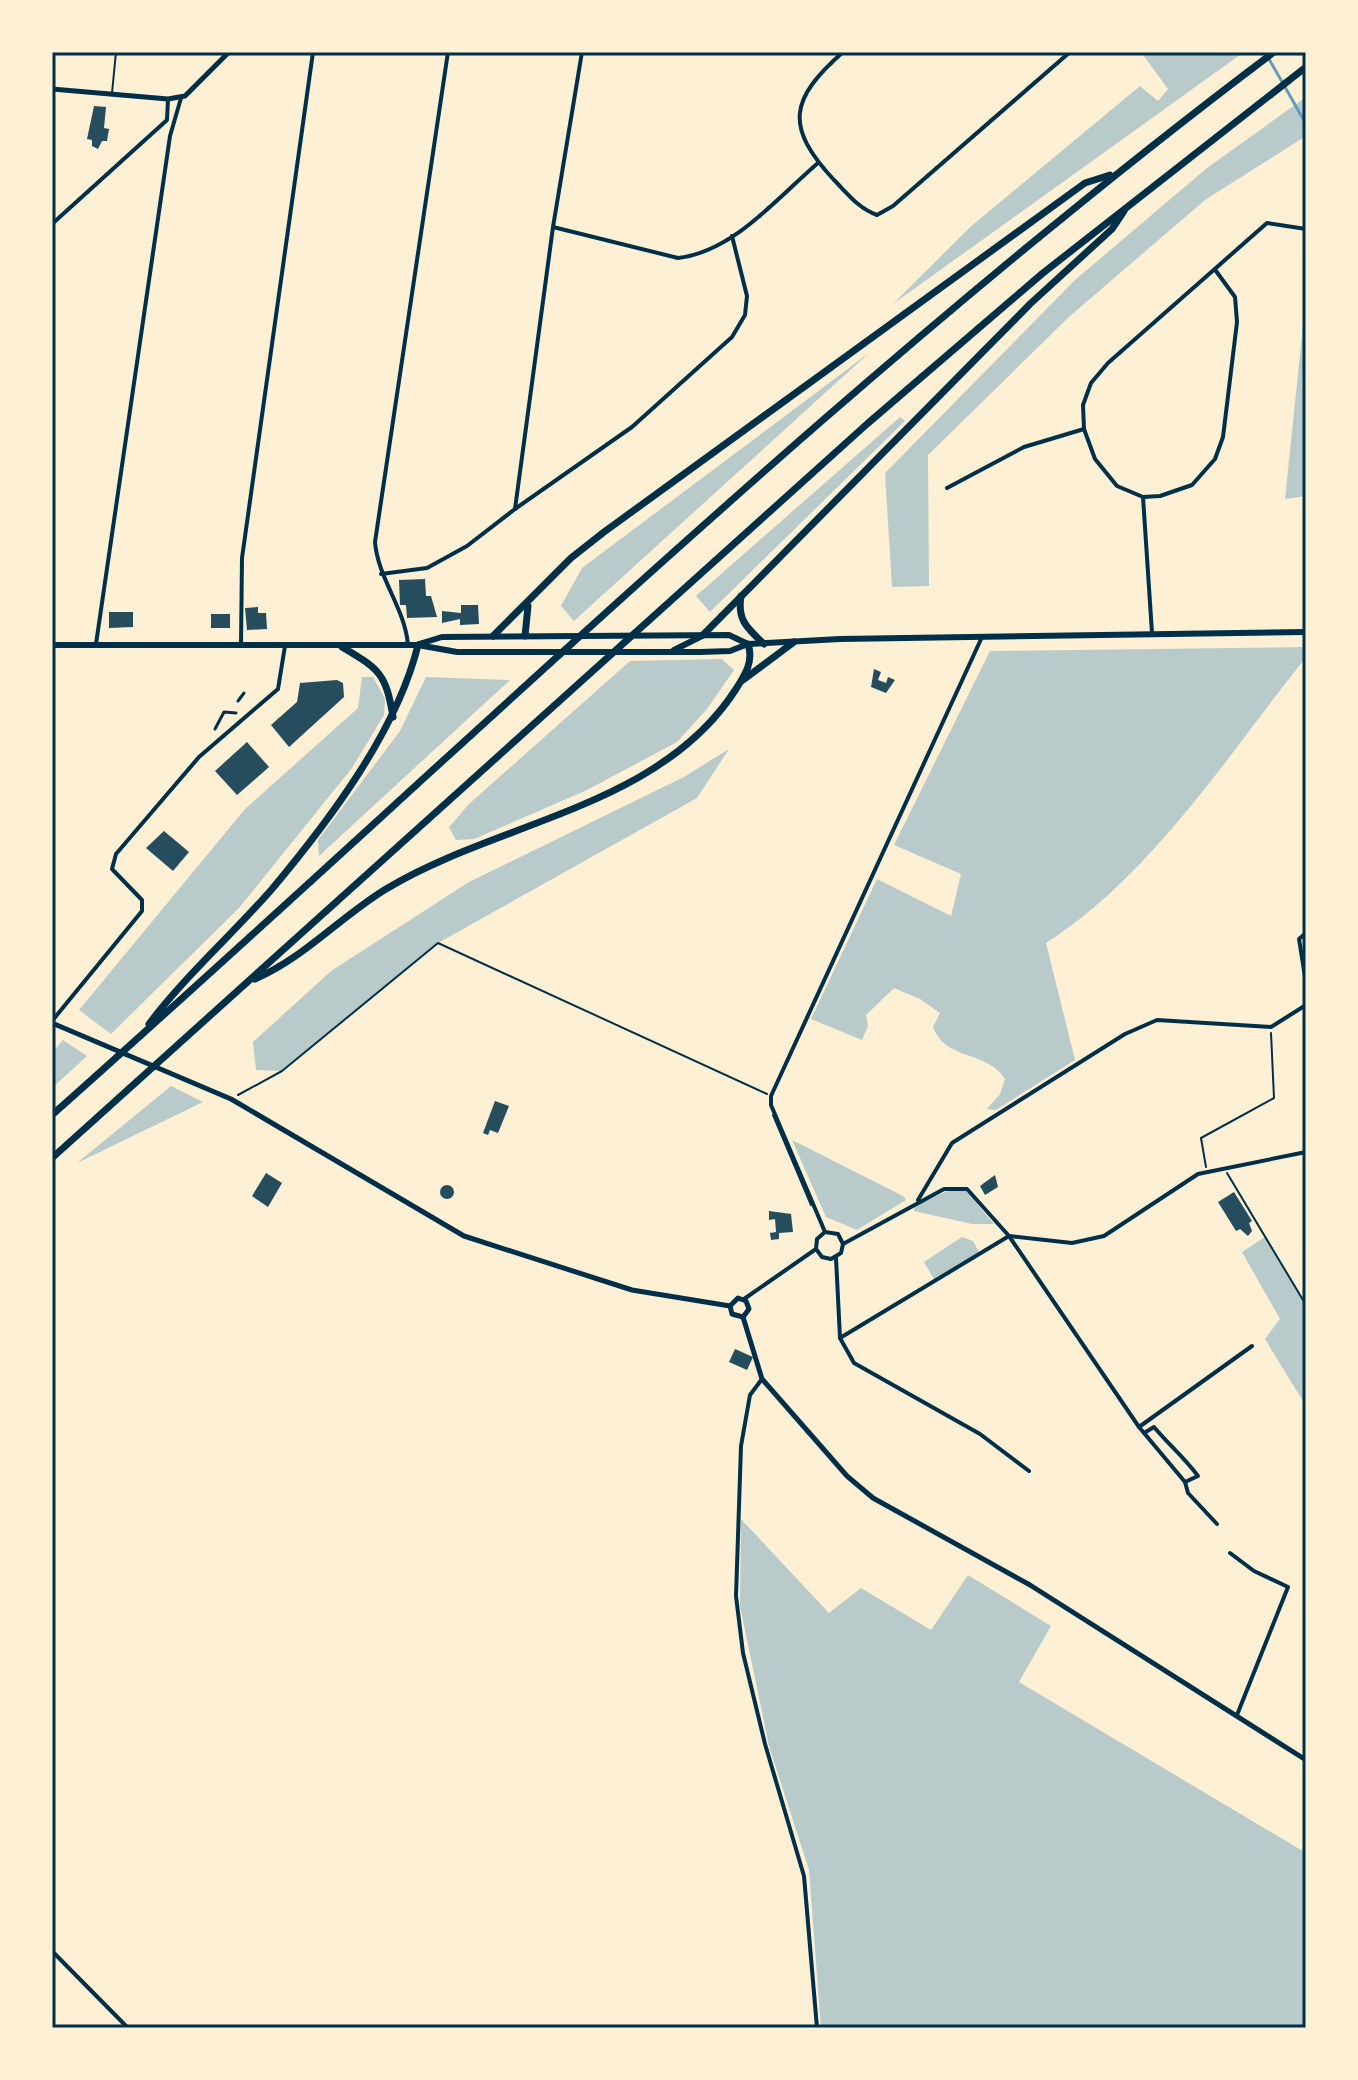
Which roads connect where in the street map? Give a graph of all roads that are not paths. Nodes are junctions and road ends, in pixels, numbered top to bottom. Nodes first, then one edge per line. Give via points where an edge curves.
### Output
1 (116, 52) edge
2 (229, 52) edge
3 (313, 52) edge
4 (448, 52) edge
5 (582, 52) edge
6 (843, 52) edge
7 (1070, 52) edge
8 (1274, 52) edge
9 (1306, 67) edge
10 (52, 89) edge
11 (112, 94) junction
12 (181, 97) junction
13 (168, 99) junction
14 (167, 120) junction
15 (174, 124) junction
16 (818, 163) junction
17 (1116, 173) junction
18 (1129, 204) junction
19 (52, 224) edge
20 (553, 227) junction
21 (1306, 229) edge
22 (732, 236) junction
23 (1216, 271) junction
24 (1084, 429) junction
25 (947, 488) dead end
26 (1143, 497) junction
27 (515, 509) junction
28 (381, 574) junction
29 (741, 594) junction
30 (531, 601) junction
31 (1306, 632) edge
32 (1152, 633) junction
33 (703, 635) junction
34 (493, 636) junction
35 (525, 636) junction
36 (982, 637) junction
37 (794, 642) junction
38 (96, 644) junction
39 (748, 644) junction
40 (764, 644) junction
41 (52, 645) edge
42 (408, 645) junction
43 (418, 645) junction
44 (241, 646) junction
45 (285, 646) junction
46 (342, 647) junction
47 (530, 652) junction
48 (670, 652) junction
49 (741, 681) junction
50 (244, 693) dead end
51 (238, 701) dead end
52 (236, 713) dead end
53 (393, 718) junction
54 (215, 729) dead end
55 (1306, 933) edge
56 (249, 981) junction
57 (1306, 983) edge
58 (1306, 1005) edge
59 (52, 1022) edge
60 (137, 1040) junction
61 (52, 1115) edge
62 (1306, 1152) edge
63 (52, 1158) edge
64 (918, 1201) junction
65 (825, 1232) junction
66 (1009, 1236) junction
67 (843, 1244) junction
68 (816, 1249) junction
69 (836, 1258) junction
70 (744, 1299) junction
71 (730, 1306) junction
72 (743, 1317) junction
73 (840, 1338) junction
74 (1252, 1346) dead end
75 (762, 1379) junction
76 (1139, 1427) junction
77 (1144, 1433) junction
78 (1029, 1471) dead end
79 (1185, 1482) junction
80 (1217, 1524) dead end
81 (1230, 1553) dead end
82 (1237, 1716) junction
83 (1306, 1760) edge
84 (52, 1951) edge
85 (128, 2028) edge
86 (817, 2028) edge

1 - 11 lane
2 - 12 street
3 - 44 street via 239,580
4 - 28 street via 375,542
5 - 20 street
6 - 16 street via 811,80 802,101 803,140
7 - 16 street via 877,215 861,209
8 - 17 highway
9 - 18 highway
10 - 11 street
11 - 13 street
12 - 13 street
12 - 15 street
13 - 14 street
14 - 15 street
14 - 19 street
15 - 38 street
16 - 22 street
17 - 30 highway via 1085,183 604,532
17 - 60 highway via 823,422
18 - 29 highway via 1112,229 1030,304
18 - 56 highway via 867,424
20 - 22 street via 678,258 709,252
20 - 27 street
21 - 23 street via 1267,223
22 - 27 street via 747,296 745,315 732,337 632,427
23 - 24 street via 1091,383 1083,405
23 - 26 street via 1235,297 1237,322 1223,437 1215,459 1192,485
24 - 25 street via 1024,447
24 - 26 street via 1095,459 1117,486
26 - 32 street
27 - 28 street via 467,546 427,568
28 - 42 street via 407,628
29 - 33 highway
29 - 40 highway via 738,613 743,625
30 - 34 highway
30 - 35 highway
31 - 32 main road
32 - 36 main road
33 - 35 main road
33 - 39 main road via 729,635
33 - 48 main road
34 - 35 main road
34 - 43 main road via 442,637
35 - 47 main road
36 - 37 main road
36 - 65 street via 771,1096
37 - 40 main road
37 - 49 highway
38 - 41 main road
38 - 44 main road
39 - 40 main road
39 - 48 main road via 730,651
39 - 49 highway via 751,660
42 - 43 main road
42 - 46 main road
43 - 47 main road via 457,652
43 - 53 highway
44 - 45 main road
45 - 46 main road
45 - 59 street via 278,689 199,757 116,854 112,869 142,900 142,911
46 - 53 highway via 382,674
47 - 48 main road
49 - 56 highway via 691,742 655,766 385,890 282,967
50 - 51 street
52 - 54 street via 224,712
53 - 60 highway via 271,890 179,984
55 - 57 street via 1299,939
56 - 63 highway
58 - 64 street via 1271,1027 1157,1020 1125,1034 952,1143
59 - 71 street via 231,1099 464,1236 632,1290
60 - 61 highway
62 - 66 street via 1198,1174 1104,1236 1072,1243
64 - 66 street via 944,1189 967,1189
64 - 67 street
65 - 67 street via 838,1234
65 - 68 street
66 - 73 street
66 - 76 street
67 - 69 street
68 - 69 street via 822,1257
68 - 70 street
69 - 73 street
70 - 71 street via 735,1299
70 - 72 street via 749,1309
71 - 72 street via 732,1314
72 - 75 street
73 - 78 street via 854,1363 980,1434
74 - 76 street
75 - 82 street via 847,1476 873,1498 1030,1585
75 - 86 street via 750,1395 741,1446 736,1596 754,1699 804,1876
76 - 77 street
77 - 79 street
77 - 79 street via 1154,1427 1177,1448 1198,1476
79 - 80 street via 1188,1493
81 - 82 street via 1288,1587
82 - 83 street
84 - 85 street

